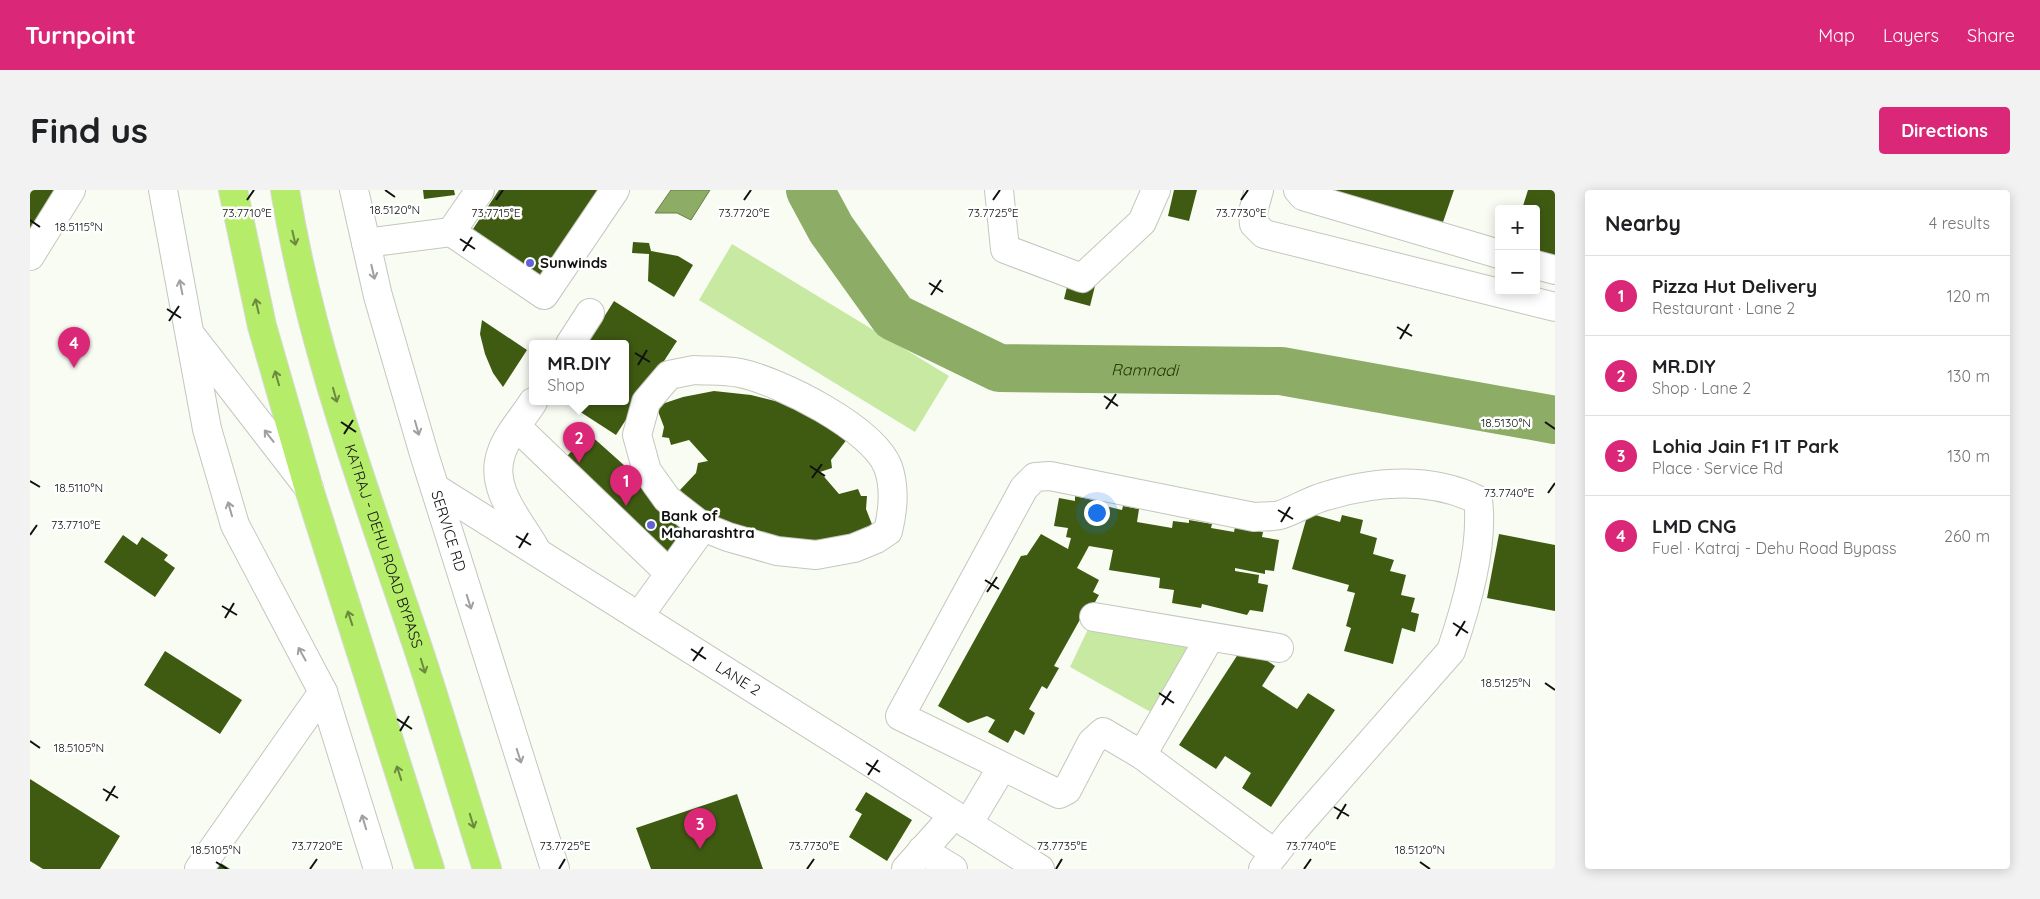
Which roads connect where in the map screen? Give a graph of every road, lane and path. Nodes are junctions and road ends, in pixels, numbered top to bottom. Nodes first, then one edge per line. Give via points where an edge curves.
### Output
1 (71, 190) edge
2 (163, 190) edge
3 (233, 190) edge
4 (285, 190) edge
5 (354, 190) edge
6 (480, 190) edge
7 (615, 190) edge
8 (999, 190) edge
9 (1156, 190) edge
10 (1260, 190) edge
11 (1298, 190) edge
12 (451, 232) junction
13 (366, 243) junction
14 (1495, 253) edge
15 (30, 256) edge
16 (1540, 266) edge
17 (1555, 270) edge
18 (1555, 307) edge
19 (590, 313) dead end
20 (190, 335) junction
21 (573, 340) edge
22 (531, 405) edge
23 (516, 427) junction
24 (435, 488) junction
25 (309, 489) junction
26 (703, 527) junction
27 (538, 553) junction
28 (669, 573) junction
29 (638, 616) junction
30 (1094, 617) dead end
31 (1210, 637) junction
32 (1279, 648) dead end
33 (323, 692) junction
34 (1142, 755) junction
35 (1002, 767) junction
36 (961, 819) junction
37 (914, 860) edge
38 (1269, 861) edge
39 (199, 869) edge
40 (378, 869) edge
41 (430, 869) edge
42 (487, 869) edge
43 (555, 869) edge
44 (953, 869) edge
45 (1040, 869) edge

1 - 15 street
20 -> 2 street
25 -> 3 highway via 262,326
4 -> 42 highway, KATRAJ - DEHU ROAD BYPASS via 312,314 358,474
5 - 13 street, SERVICE RD
6 - 12 street
7 - 12 street via 544,295
8 - 9 street via 1005,249 1082,278 1142,222
10 - 18 street via 1253,212 1254,224 1264,234
11 - 14 street via 1302,196
12 - 13 street
13 -> 24 street, SERVICE RD via 378,296
16 - 17 street
19 - 21 street
25 -> 20 street
33 -> 20 street via 235,526 206,429
22 - 23 street
23 - 27 street via 501,453 497,472 503,495
23 - 28 street
24 - 27 street, LANE 2
24 -> 43 street, SERVICE RD
41 -> 25 highway
26 - 26 street via 777,552 816,555 854,548 888,531 892,515 888,467 861,434 826,409 783,389 740,373 694,370 669,375 646,402 637,435 647,471 668,499
26 - 28 street
27 - 29 street, LANE 2
28 - 29 street
29 - 36 street, LANE 2
30 - 31 street
31 - 32 street
31 - 34 street
33 - 39 street
40 -> 33 street
34 - 35 street via 1103,732 1092,742 1067,790 1059,794
34 - 38 street
35 - 36 street
35 - 38 street via 900,716 1024,488 1035,477 1050,476 1254,517 1280,515 1324,496 1361,487 1434,485 1457,490 1478,500 1481,521 1474,564 1451,651
36 - 37 street
36 - 45 street, LANE 2
37 - 44 street

